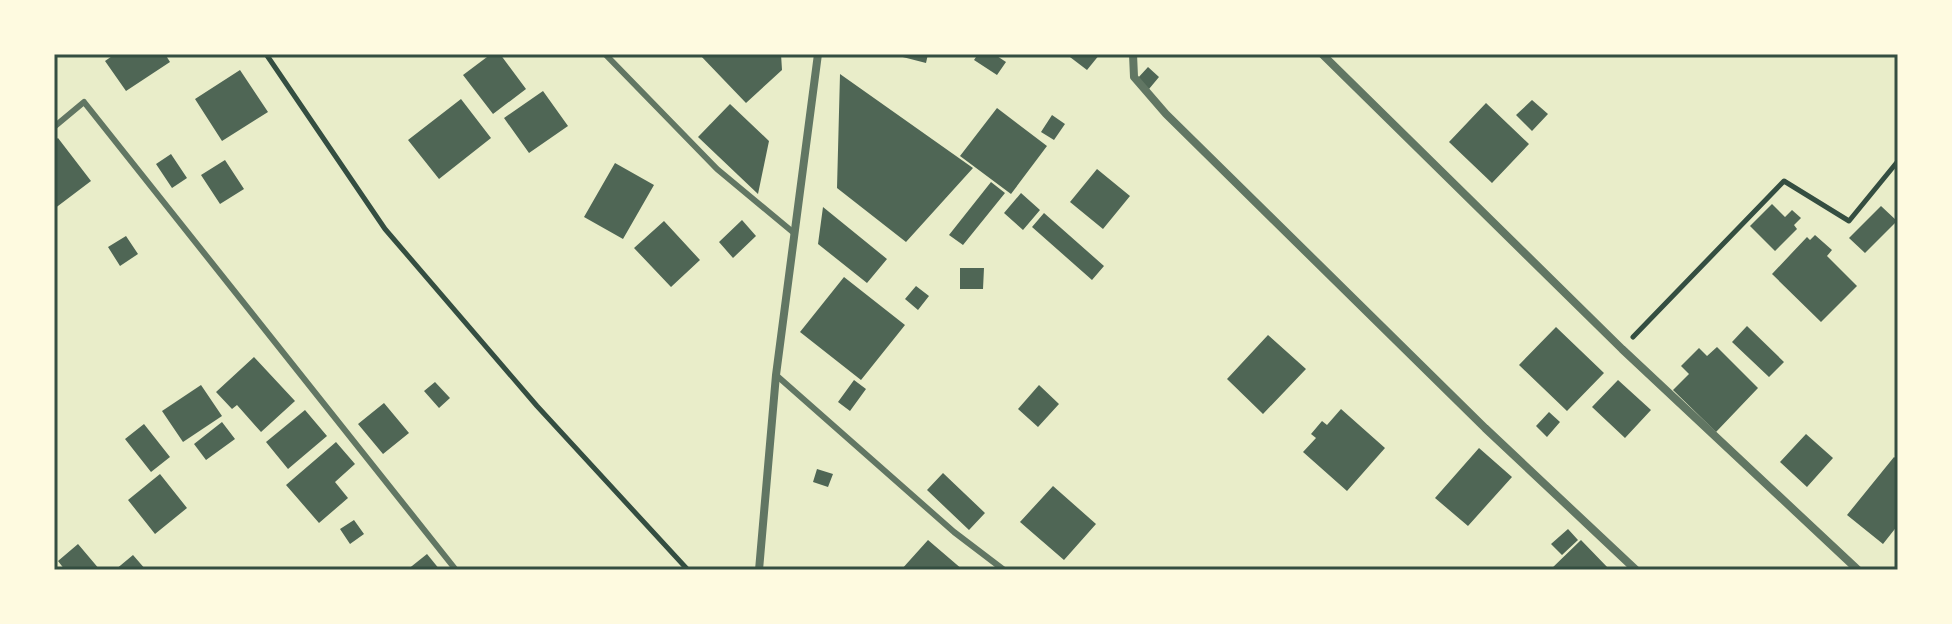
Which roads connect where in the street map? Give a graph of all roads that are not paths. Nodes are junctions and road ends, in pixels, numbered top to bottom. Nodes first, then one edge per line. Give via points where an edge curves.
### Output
1 (605, 54) edge
2 (818, 54) edge
3 (1133, 54) edge
4 (1322, 54) edge
5 (54, 127) edge
6 (794, 233) junction
7 (776, 375) junction
8 (456, 570) edge
9 (759, 570) edge
10 (1004, 570) edge
11 (1636, 570) edge
12 (1858, 570) edge

1 - 6 lane via 717,169
2 - 6 street
3 - 11 street via 1134,77 1166,114
4 - 12 street via 1622,349
5 - 8 lane via 84,102
6 - 7 street
7 - 9 street
7 - 10 lane

